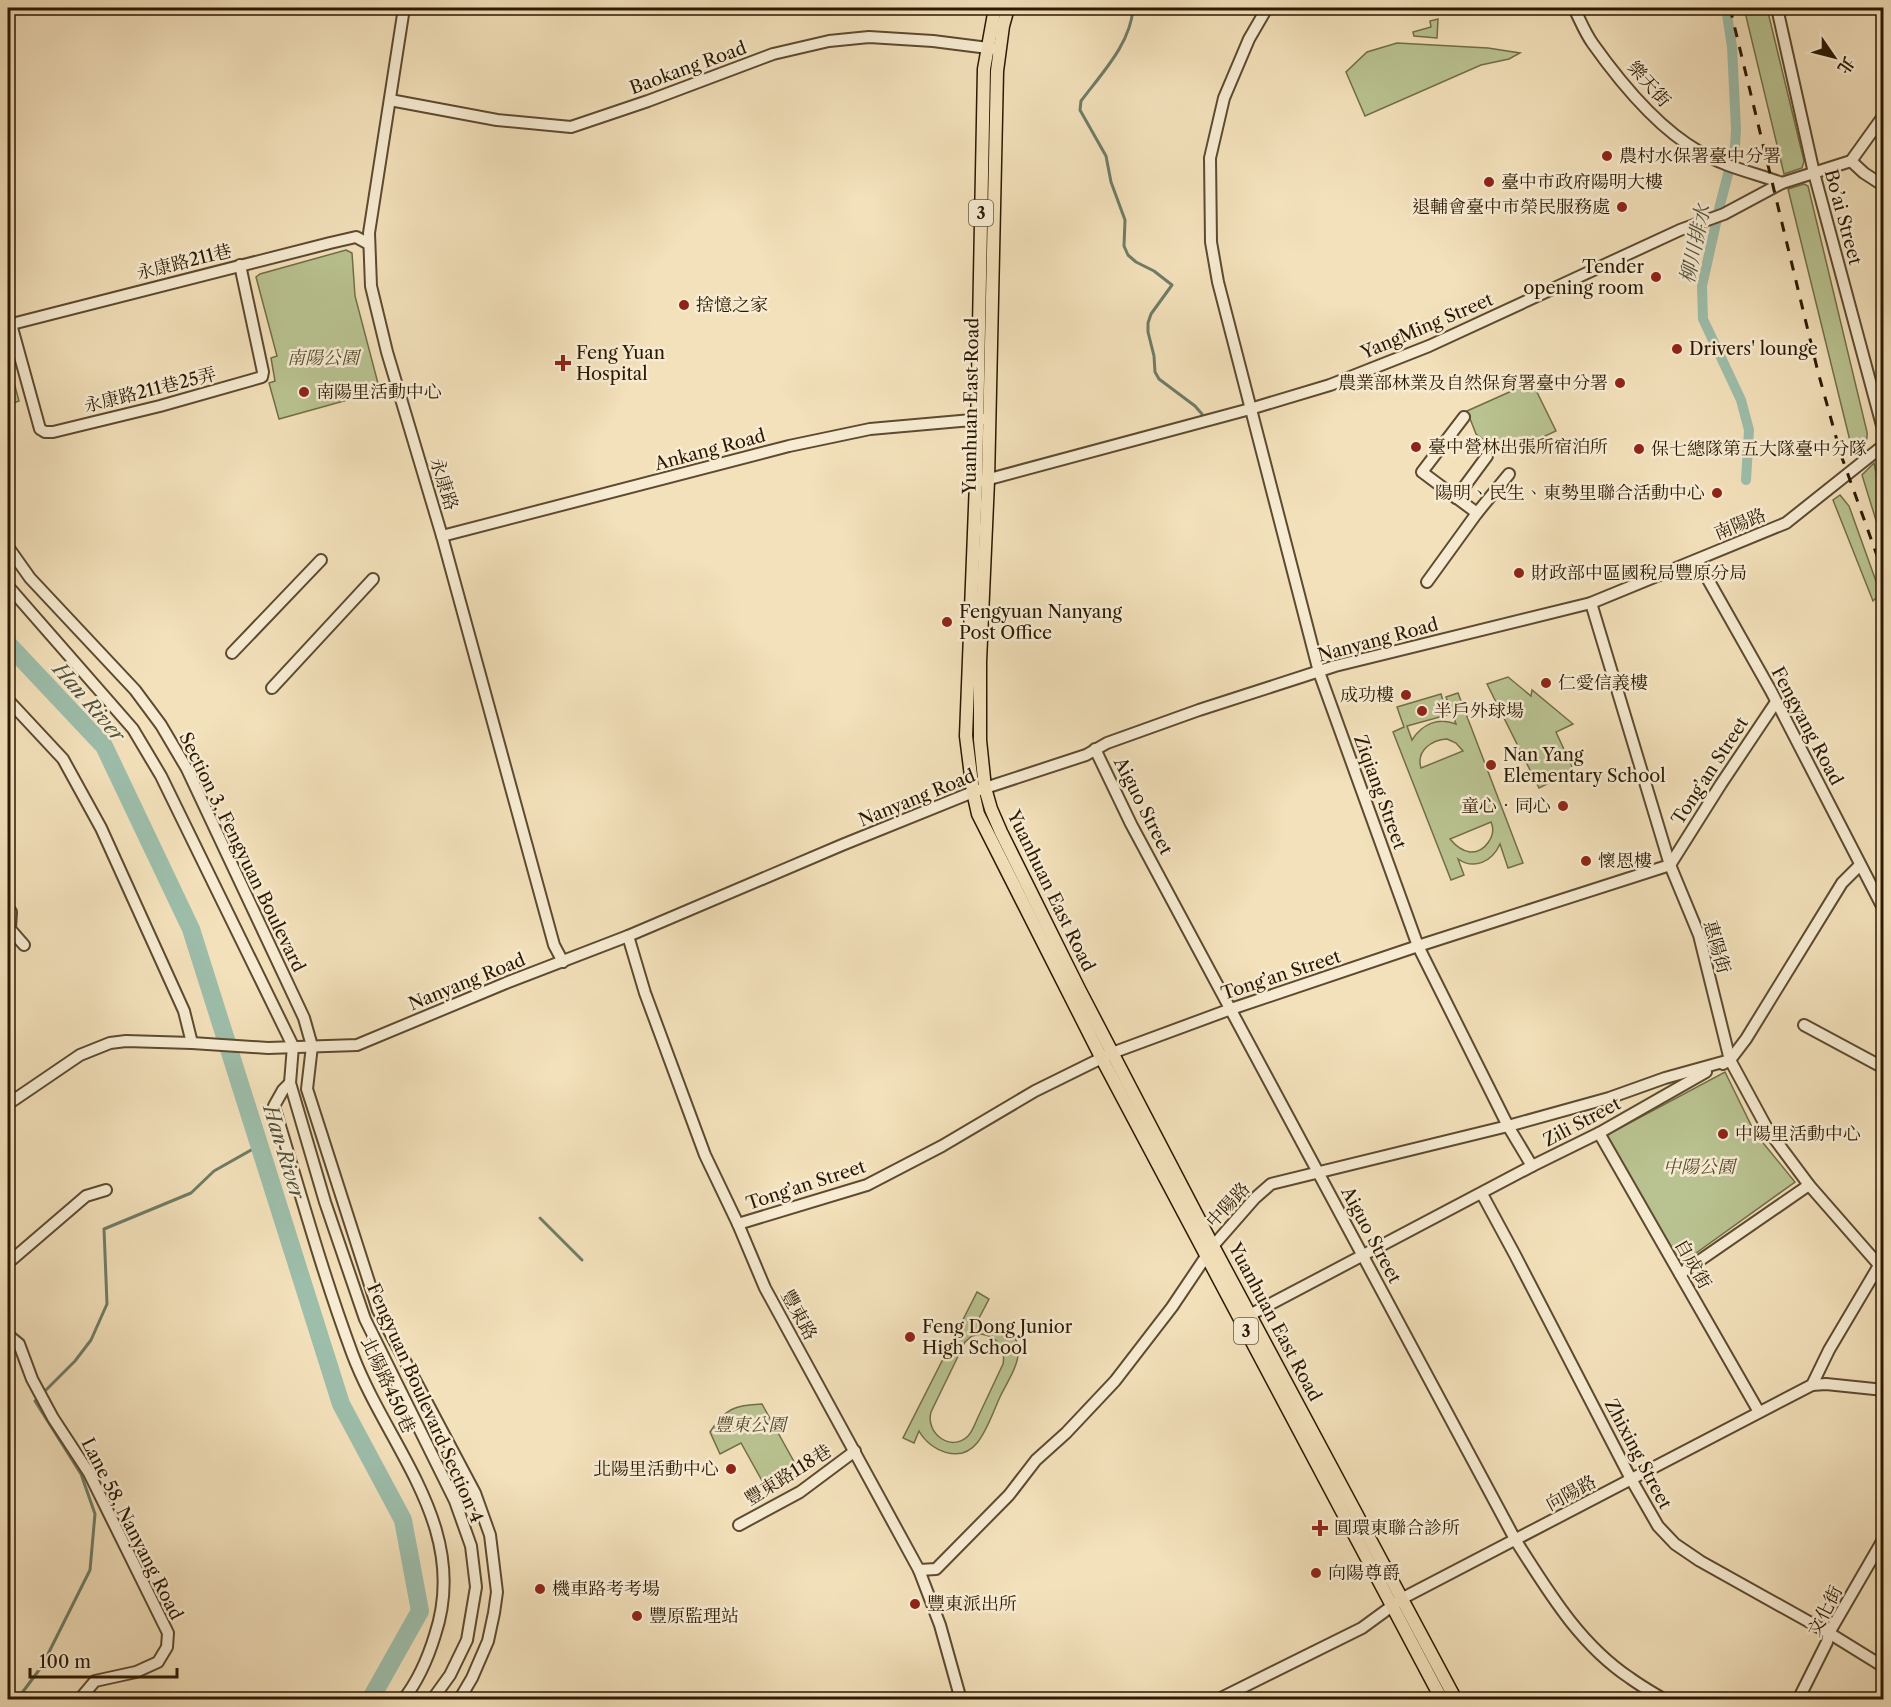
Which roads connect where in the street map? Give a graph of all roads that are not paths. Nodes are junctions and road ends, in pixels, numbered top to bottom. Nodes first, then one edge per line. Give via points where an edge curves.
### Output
1 (404, 8) edge
2 (995, 8) edge
3 (1008, 8) edge
4 (1251, 8) edge
5 (1574, 8) edge
6 (1777, 8) edge
7 (1264, 11) edge
8 (993, 49) junction
9 (390, 100) junction
10 (1884, 115) edge
11 (1851, 161) junction
12 (1814, 173) junction
13 (1782, 183) junction
14 (1884, 186) edge
15 (369, 244) junction
16 (240, 265) junction
17 (9, 324) edge
18 (1250, 409) junction
19 (1464, 417) dead end
20 (984, 419) junction
21 (1884, 433) edge
22 (1884, 445) edge
23 (1487, 456) dead end
24 (1509, 474) dead end
25 (982, 482) junction
26 (1456, 498) junction
27 (1477, 513) junction
28 (442, 536) junction
29 (8, 547) edge
30 (321, 560) dead end
31 (1697, 560) junction
32 (373, 579) dead end
33 (1427, 582) dead end
34 (8, 586) edge
35 (1591, 603) junction
36 (232, 653) dead end
37 (1319, 672) junction
38 (272, 688) dead end
39 (8, 700) edge
40 (1776, 702) junction
41 (1095, 749) junction
42 (986, 788) junction
43 (973, 792) junction
44 (1670, 865) junction
45 (1860, 865) junction
46 (8, 908) edge
47 (1884, 910) edge
48 (627, 936) junction
49 (24, 945) dead end
50 (1418, 946) junction
51 (563, 962) junction
52 (1231, 1009) junction
53 (1804, 1025) dead end
54 (195, 1043) junction
55 (293, 1046) junction
56 (312, 1046) junction
57 (1107, 1055) junction
58 (1730, 1060) junction
59 (1884, 1068) edge
60 (290, 1083) junction
61 (8, 1104) edge
62 (1508, 1126) junction
63 (1599, 1133) junction
64 (1532, 1166) junction
65 (1318, 1174) junction
66 (1809, 1185) junction
67 (106, 1190) dead end
68 (1482, 1194) junction
69 (738, 1224) junction
70 (1213, 1246) junction
71 (1363, 1256) junction
72 (1206, 1257) junction
73 (1881, 1261) edge
74 (8, 1263) edge
75 (1680, 1274) junction
76 (1246, 1317) junction
77 (8, 1335) edge
78 (1812, 1385) junction
79 (1884, 1390) edge
80 (1759, 1412) junction
81 (855, 1451) junction
82 (1631, 1479) junction
83 (739, 1525) dead end
84 (1884, 1538) edge
85 (1516, 1541) junction
86 (919, 1570) junction
87 (1398, 1602) junction
88 (1829, 1633) junction
89 (1884, 1667) edge
90 (79, 1700) edge
91 (403, 1700) edge
92 (432, 1700) edge
93 (459, 1700) edge
94 (961, 1700) edge
95 (1217, 1700) edge
96 (1442, 1700) edge
97 (1456, 1700) edge
98 (1665, 1700) edge
99 (1798, 1700) edge

1 - 9 street, 永康路
2 - 8 main road, Yuanhuan East Road / 3
3 - 8 main road, Yuanhuan East Road / 3
4 - 7 street
5 - 13 street, 樂天街 via 1592,43 1641,104 1682,141 1721,162
6 - 12 street, Bo’ai Street
7 - 18 street, Ziqiang Street via 1224,98 1209,169 1211,242
8 - 9 street, Baokang Road via 868,37 829,41 774,54 572,127 497,120
8 - 20 main road, Yuanhuan East Road / 3 via 984,69
9 - 15 street, 永康路
10 - 11 street
11 - 12 street
11 - 14 street
12 - 13 street
12 - 21 street, Bo’ai Street
13 - 18 street, YangMing Street via 1724,214 1680,230 1429,346 1330,385
15 - 16 street, 永康路211巷 via 356,237
15 - 28 street, 永康路 via 371,286 387,352
16 - 17 street, 永康路211巷
16 - 17 street, 永康路211巷25弄 via 262,377 160,406 45,432 40,429
18 - 25 street, YangMing Street
18 - 37 street, Ziqiang Street
19 - 26 street via 1422,472
20 - 25 main road, Yuanhuan East Road / 3
20 - 28 street, Ankang Road via 870,429
22 - 31 street, 南陽路 via 1786,523
23 - 26 street
24 - 27 street
25 - 42 main road, Yuanhuan East Road / 3 via 980,740
25 - 43 main road, Yuanhuan East Road / 3 via 966,736
26 - 27 street
27 - 33 street
28 - 51 street, 永康路 via 547,923
29 - 56 street, Section 3, Fengyuan Boulevard via 30,578 135,690 161,724 187,769 304,1018
30 - 36 street
31 - 35 street, 南陽路
31 - 40 street, Fengyang Road
32 - 38 street
34 - 55 street via 133,729 161,776
35 - 37 street, Nanyang Road
35 - 44 street, 惠陽街
37 - 41 street, Nanyang Road via 1199,710
37 - 50 street, Ziqiang Street
39 - 54 street via 63,759 101,828
40 - 44 street, Tong’an Street
40 - 45 street, Fengyang Road
41 - 42 street, Nanyang Road
41 - 52 street, Aiguo Street
42 - 43 street, Nanyang Road
42 - 57 main road, Yuanhuan East Road / 3 via 1000,832
43 - 48 street, Nanyang Road
43 - 57 main road, Yuanhuan East Road / 3 via 978,814 992,842
44 - 50 street, Tong’an Street
44 - 58 street, 惠陽街 via 1699,934
45 - 47 street, Fengyang Road
45 - 58 street, Zili Street via 1842,883
46 - 49 street via 10,930
48 - 51 street, Nanyang Road
48 - 69 street, 豐東路 via 705,1155
50 - 52 street, Tong’an Street
50 - 62 street, Ziqiang Street
51 - 56 street, Nanyang Road via 357,1045
52 - 57 street, Tong’an Street
52 - 65 street, Aiguo Street
53 - 59 street
54 - 55 street, Nanyang Road
54 - 61 street via 110,1043 80,1055
55 - 56 street, Nanyang Road
55 - 60 street, Fengyuan Boulevard Section 4
56 - 93 street, Fengyuan Boulevard Section 4 via 307,1089 378,1310 475,1493 490,1535 497,1592 494,1613 488,1641
57 - 69 street, Tong’an Street via 867,1185
57 - 70 main road, Yuanhuan East Road / 3
57 - 72 main road, Yuanhuan East Road / 3
58 - 62 street, 中陽路
58 - 63 street, Zili Street
58 - 66 street, 惠陽街 via 1768,1130
60 - 91 street, 北陽路450巷 via 274,1106 334,1299 377,1410 414,1475 436,1526 442,1554 441,1618 428,1656
60 - 92 street, Fengyuan Boulevard Section 4 via 365,1319 455,1501 471,1546 476,1587 467,1640
62 - 64 street, Ziqiang Street
62 - 65 street, 中陽路
63 - 64 street, Zili Street
63 - 75 street, 自成街
64 - 68 street, Zili Street
65 - 70 street, 中陽路 via 1271,1184
65 - 71 street, Aiguo Street
66 - 73 street, 惠陽街
66 - 75 street
67 - 74 street via 86,1196
68 - 71 street, Zili Street
68 - 82 street, Zhixing Street
69 - 81 street, 豐東路 via 765,1288
70 - 72 street, 中陽路
70 - 76 main road, Yuanhuan East Road / 3
71 - 76 street, Zili Street
71 - 85 street, Aiguo Street
72 - 76 main road, Yuanhuan East Road / 3
72 - 86 street, 中陽路 via 1115,1381 936,1569
73 - 78 street
75 - 80 street, 自成街
76 - 87 main road, Yuanhuan East Road / 3
77 - 90 street, Lane 58, Nanyang Road via 19,1344 53,1418 89,1473 168,1633 167,1647 158,1662 136,1672 95,1681
78 - 79 street
78 - 80 street, 向陽路
80 - 82 street, 向陽路
81 - 83 street, 豐東路118巷 via 800,1492
81 - 86 street, 豐東路
82 - 85 street, 向陽路
82 - 88 street, Zhixing Street via 1658,1526 1675,1544
84 - 88 street, 文化街
85 - 87 street, 向陽路
85 - 98 street, Aiguo Street via 1568,1620 1593,1647 1629,1678
86 - 94 street, 豐東路 via 940,1625
87 - 95 street, 向陽路 via 1362,1628
87 - 96 main road, Yuanhuan East Road / 3
87 - 97 main road, Yuanhuan East Road / 3
88 - 89 street, Zhixing Street
88 - 99 street, 文化街

